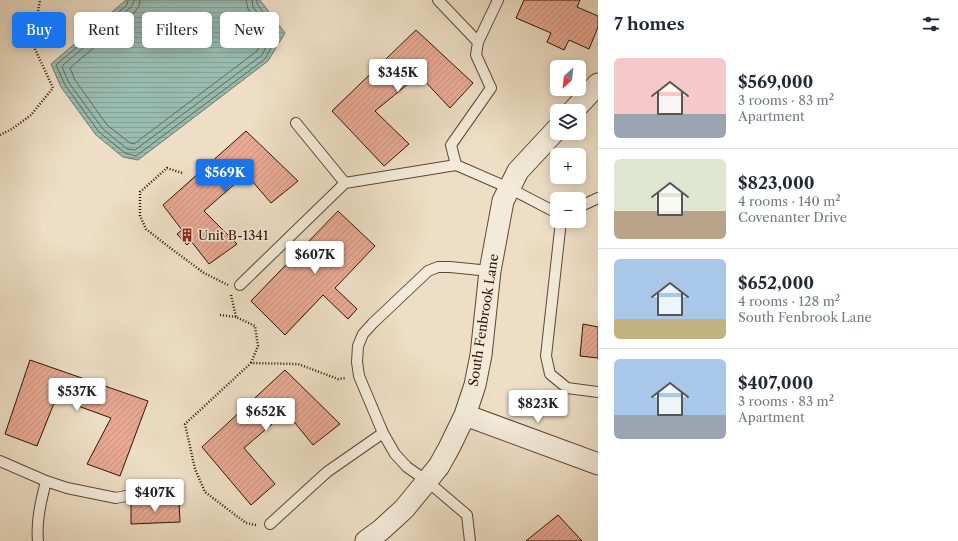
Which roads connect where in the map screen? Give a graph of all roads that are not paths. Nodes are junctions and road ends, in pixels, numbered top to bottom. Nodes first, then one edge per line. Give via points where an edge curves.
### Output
1 (438, 0) edge
2 (498, 0) edge
3 (478, 42) junction
4 (598, 84) edge
5 (579, 104) edge
6 (296, 123) dead end
7 (550, 137) edge
8 (456, 165) junction
9 (345, 183) junction
10 (509, 188) junction
11 (598, 198) edge
12 (586, 204) edge
13 (550, 209) edge
14 (560, 228) edge
15 (490, 271) junction
16 (240, 285) road end
17 (598, 392) edge
18 (465, 415) junction
19 (383, 433) junction
20 (0, 461) edge
21 (598, 464) edge
22 (46, 481) junction
23 (427, 481) junction
24 (169, 487) dead end
25 (270, 524) road end
26 (38, 541) edge
27 (366, 541) edge
28 (470, 541) edge

1 - 3 lane
2 - 3 lane
3 - 8 lane via 476,55 491,88 452,145
4 - 5 street
6 - 9 lane
7 - 10 street, South Fenbrook Lane via 518,171
8 - 9 lane
8 - 10 lane
9 - 16 lane
10 - 13 lane
10 - 15 street, South Fenbrook Lane via 503,201
11 - 12 lane
14 - 17 lane via 546,356 550,374 567,388
15 - 18 street, South Fenbrook Lane via 481,355
15 - 19 lane via 450,267 438,267 428,271 364,334 358,346 359,376
18 - 21 street
18 - 23 street, South Fenbrook Lane via 439,466
19 - 23 lane via 406,467
19 - 25 lane via 327,472
20 - 22 lane
22 - 24 lane via 116,498
22 - 26 lane via 40,505
23 - 27 street, South Fenbrook Lane via 404,509
23 - 28 lane via 467,515

